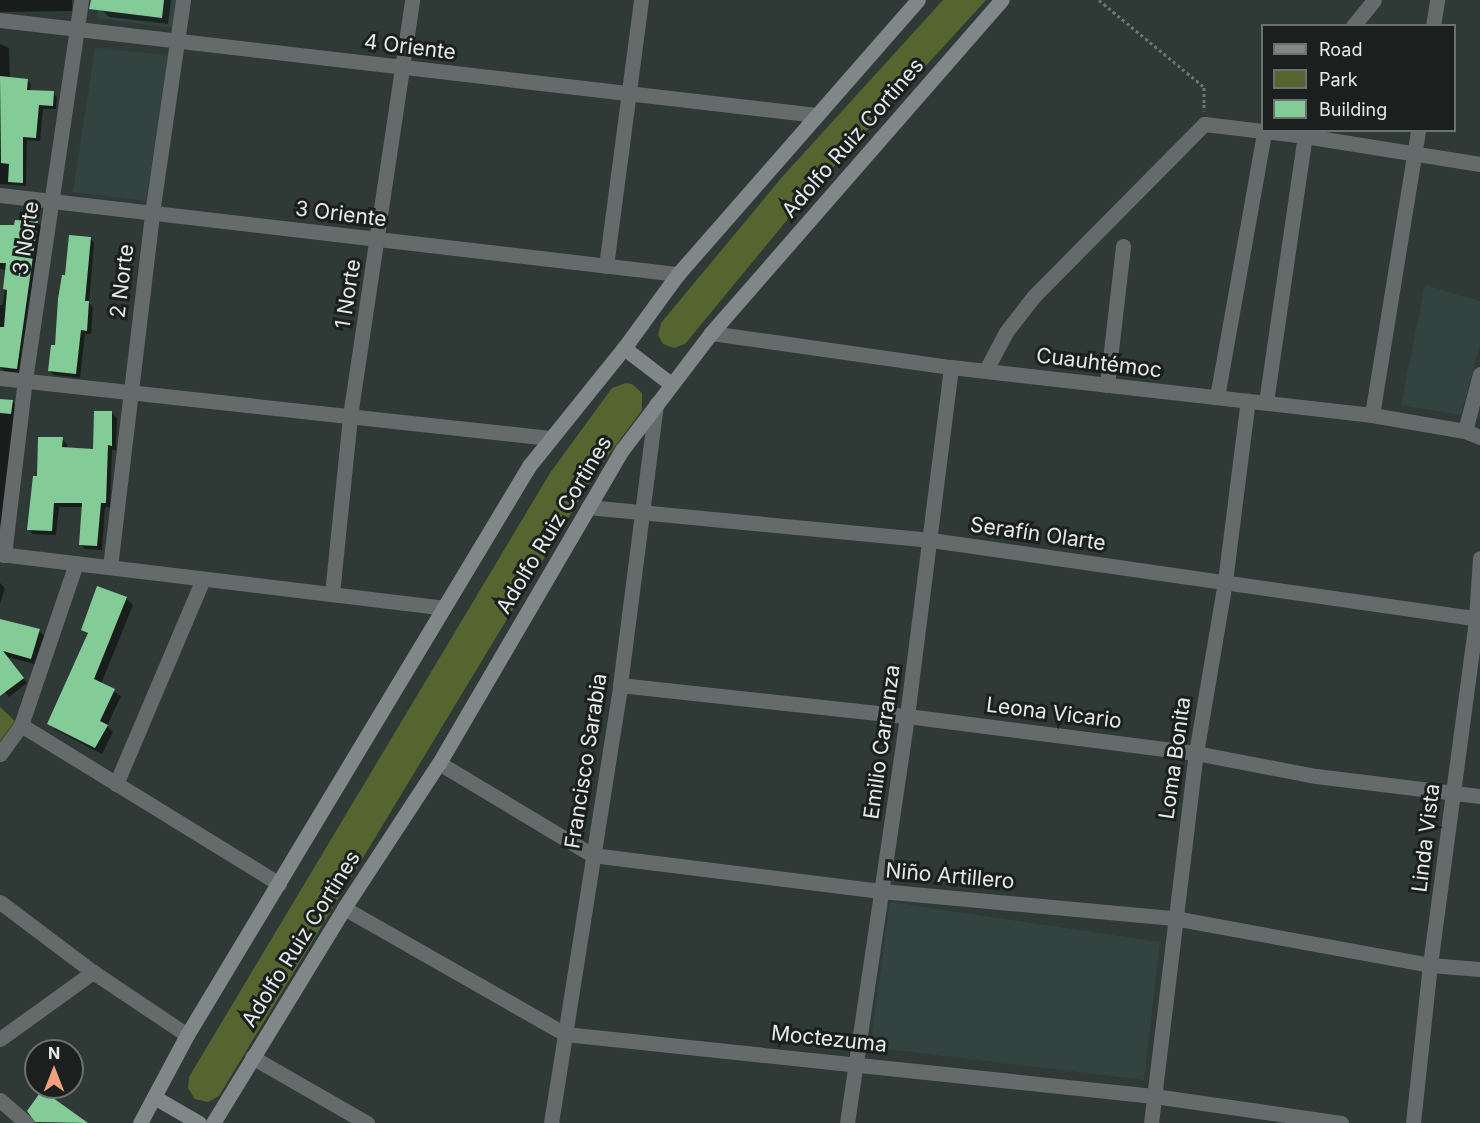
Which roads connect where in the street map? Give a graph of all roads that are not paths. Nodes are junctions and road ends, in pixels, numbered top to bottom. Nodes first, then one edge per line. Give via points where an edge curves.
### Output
1 (81, 0) edge
2 (183, 0) edge
3 (412, 0) edge
4 (641, 0) edge
5 (918, 0) edge
6 (1002, 0) edge
7 (1374, 0) edge
8 (1437, 0) edge
9 (0, 20) edge
10 (1355, 24) edge
11 (1433, 24) edge
12 (75, 29) junction
13 (177, 41) junction
14 (403, 67) junction
15 (629, 93) junction
16 (816, 115) junction
17 (1261, 132) edge
18 (1264, 132) joint
19 (1285, 132) edge
20 (1418, 132) edge
21 (1305, 136) junction
22 (1415, 152) junction
23 (1480, 164) edge
24 (0, 195) edge
25 (53, 202) junction
26 (152, 213) junction
27 (377, 239) junction
28 (1123, 246) dead end
29 (606, 266) junction
30 (678, 274) junction
31 (711, 333) junction
32 (624, 348) junction
33 (951, 367) junction
34 (986, 370) junction
35 (1480, 374) edge
36 (0, 378) edge
37 (25, 380) junction
38 (671, 384) junction
39 (1107, 386) junction
40 (130, 392) junction
41 (1217, 397) junction
42 (1248, 400) junction
43 (1266, 402) junction
44 (656, 404) junction
45 (1372, 415) junction
46 (350, 416) junction
47 (1465, 431) junction
48 (1480, 437) edge
49 (550, 438) junction
50 (588, 507) junction
51 (641, 513) junction
52 (931, 540) junction
53 (2, 554) edge
54 (1480, 558) edge
55 (76, 563) junction
56 (110, 567) junction
57 (203, 579) junction
58 (1225, 581) junction
59 (332, 594) junction
60 (443, 608) junction
61 (1478, 618) edge
62 (620, 686) junction
63 (907, 716) junction
64 (21, 725) junction
65 (1196, 753) junction
66 (0, 754) edge
67 (439, 763) junction
68 (116, 784) junction
69 (1453, 793) junction
70 (1480, 796) edge
71 (592, 855) junction
72 (279, 884) junction
73 (881, 891) junction
74 (0, 902) edge
75 (344, 908) junction
76 (1174, 918) junction
77 (1430, 965) junction
78 (1480, 969) edge
79 (93, 972) junction
80 (565, 1034) junction
81 (187, 1035) junction
82 (0, 1039) edge
83 (252, 1057) junction
84 (857, 1063) junction
85 (1154, 1096) junction
86 (154, 1097) junction
87 (0, 1100) edge
88 (26, 1123) edge
89 (140, 1123) edge
90 (199, 1123) edge
91 (213, 1123) edge
92 (367, 1123) edge
93 (551, 1123) edge
94 (848, 1123) edge
95 (1151, 1123) edge
96 (1341, 1123) edge
97 (1413, 1123) edge

1 - 12 street, 3 Norte
2 - 13 street, 2 Norte
3 - 14 street, 1 Norte
4 - 15 street
5 - 16 main road, Adolfo Ruiz Cortines
6 - 31 main road, Adolfo Ruiz Cortines
7 - 10 street
8 - 11 street
9 - 12 street, 4 Oriente
12 - 13 street, 4 Oriente
12 - 25 street, 3 Norte
13 - 14 street, 4 Oriente
13 - 26 street, 2 Norte
14 - 15 street, 4 Oriente
14 - 27 street, 1 Norte
15 - 16 street, 4 Oriente
15 - 29 street
16 - 30 main road, Adolfo Ruiz Cortines
17 - 34 street via 1204,124 1034,296 1006,332
18 - 19 street
18 - 41 street
19 - 21 street
20 - 22 street
21 - 22 street
21 - 43 street
22 - 23 street
22 - 45 street
24 - 25 street, 3 Oriente
25 - 26 street, 3 Oriente
25 - 37 street, 3 Norte
26 - 27 street, 3 Oriente
26 - 40 street, 2 Norte
27 - 29 street, 3 Oriente
27 - 46 street, 1 Norte
28 - 39 street
29 - 30 street, 3 Oriente
30 - 32 main road, Adolfo Ruiz Cortines
31 - 33 street, Cuauhtémoc
31 - 38 main road, Adolfo Ruiz Cortines
32 - 38 main road
32 - 49 main road, Adolfo Ruiz Cortines
33 - 34 street, Cuauhtémoc
33 - 52 street, Emilio Carranza
34 - 39 street, Cuauhtémoc
35 - 47 street
36 - 37 street
37 - 40 street
37 - 53 street, 3 Norte
38 - 44 main road, Adolfo Ruiz Cortines
39 - 41 street, Cuauhtémoc
40 - 46 street
40 - 56 street, 2 Norte
41 - 42 street, Cuauhtémoc
42 - 43 street, Cuauhtémoc
42 - 58 street, Loma Bonita
43 - 45 street, Cuauhtémoc
44 - 50 main road, Adolfo Ruiz Cortines via 622,450
44 - 51 street, Francisco Sarabia
45 - 47 street, Cuauhtémoc
46 - 49 street
46 - 59 street, 1 Norte
47 - 48 street, Cuauhtémoc
49 - 60 main road, Adolfo Ruiz Cortines
50 - 51 street, Serafín Olarte
50 - 67 main road, Adolfo Ruiz Cortines
51 - 52 street, Serafín Olarte
51 - 62 street, Francisco Sarabia
52 - 58 street, Serafín Olarte
52 - 63 street, Emilio Carranza
53 - 55 street
54 - 61 street, Linda Vista
55 - 56 street
55 - 64 street
56 - 57 street
57 - 59 street
57 - 68 street
58 - 61 street, Serafín Olarte
58 - 65 street, Loma Bonita
59 - 60 street
60 - 72 main road, Adolfo Ruiz Cortines
61 - 69 street, Linda Vista
62 - 63 street, Leona Vicario
62 - 71 street, Francisco Sarabia
63 - 65 street, Leona Vicario
63 - 73 street, Emilio Carranza
64 - 66 street
64 - 68 street
65 - 69 street, Leona Vicario via 1316,776
65 - 76 street, Loma Bonita
67 - 71 street, Niño Artillero
67 - 75 main road, Adolfo Ruiz Cortines
68 - 72 street
69 - 70 street, Leona Vicario
69 - 77 street, Linda Vista
71 - 73 street, Niño Artillero
71 - 80 street, Francisco Sarabia
72 - 81 main road, Adolfo Ruiz Cortines
73 - 76 street, Niño Artillero
73 - 84 street, Emilio Carranza
74 - 79 street
75 - 80 street, Moctezuma
75 - 83 main road, Adolfo Ruiz Cortines
76 - 77 street, Niño Artillero
76 - 85 street, Loma Bonita
77 - 78 street, Niño Artillero
77 - 97 street, Linda Vista
79 - 81 street
79 - 82 street
80 - 84 street, Moctezuma
80 - 93 street, Francisco Sarabia
81 - 86 main road, Adolfo Ruiz Cortines
83 - 91 main road, Adolfo Ruiz Cortines
83 - 92 street
84 - 85 street, Moctezuma
84 - 94 street, Emilio Carranza
85 - 95 street, Loma Bonita
85 - 96 street, Moctezuma
86 - 89 main road, Adolfo Ruiz Cortines
86 - 90 main road
87 - 88 street

